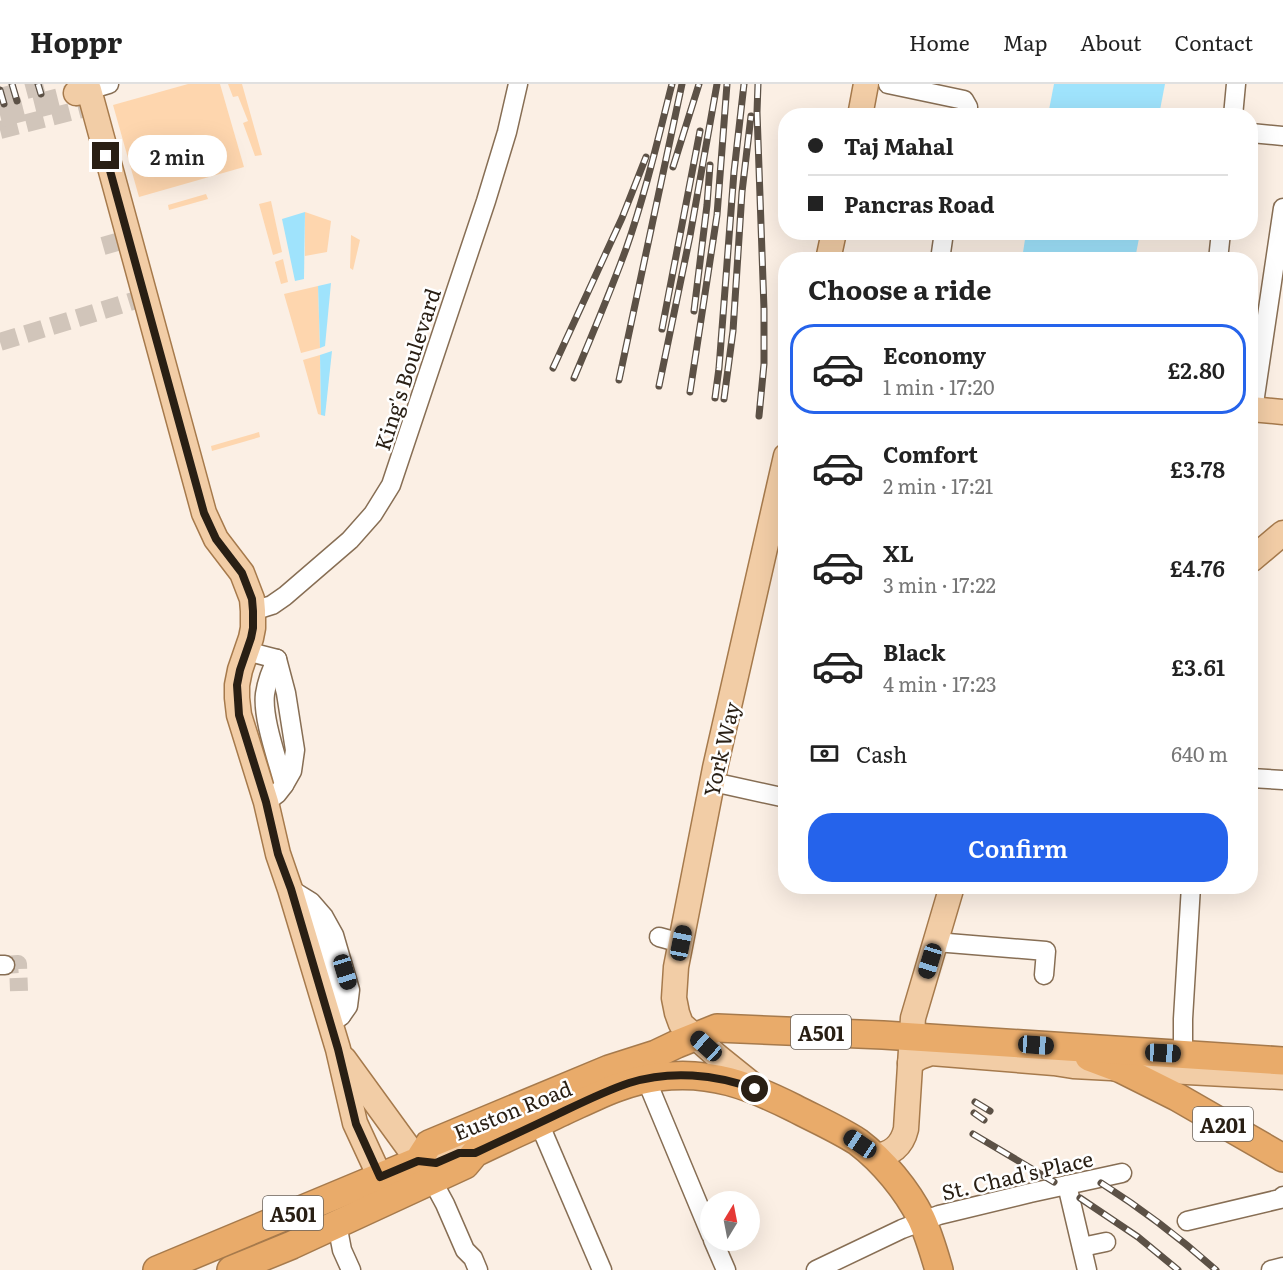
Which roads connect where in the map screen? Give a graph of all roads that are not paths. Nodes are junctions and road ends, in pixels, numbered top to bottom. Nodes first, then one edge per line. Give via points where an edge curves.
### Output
1 (518, 84) edge
2 (866, 84) edge
3 (888, 84) edge
4 (1236, 85) edge
5 (89, 92) edge
6 (862, 108) edge
7 (968, 108) edge
8 (1234, 108) edge
9 (1258, 134) edge
10 (1283, 136) edge
11 (1283, 208) edge
12 (1258, 370) edge
13 (1258, 410) edge
14 (1283, 412) edge
15 (778, 504) edge
16 (1283, 533) edge
17 (1258, 555) edge
18 (253, 611) junction
19 (246, 651) junction
20 (1258, 778) edge
21 (1283, 780) edge
22 (712, 782) junction
23 (778, 796) edge
24 (266, 802) junction
25 (291, 889) junction
26 (950, 894) edge
27 (1191, 894) edge
28 (936, 942) junction
29 (1044, 975) dead end
30 (336, 1020) junction
31 (684, 1034) junction
32 (1072, 1048) junction
33 (338, 1049) junction
34 (911, 1050) junction
35 (1183, 1054) junction
36 (1283, 1061) edge
37 (1120, 1069) junction
38 (1283, 1077) edge
39 (646, 1079) junction
40 (766, 1094) junction
41 (539, 1123) junction
42 (874, 1156) junction
43 (1283, 1158) edge
44 (425, 1171) junction
45 (1122, 1173) dead end
46 (380, 1177) junction
47 (1068, 1185) junction
48 (1283, 1196) edge
49 (700, 1209) edge
50 (922, 1221) junction
51 (1187, 1221) dead end
52 (336, 1224) junction
53 (1106, 1242) dead end
54 (1082, 1247) junction
55 (718, 1251) edge
56 (1283, 1267) edge
57 (157, 1270) edge
58 (231, 1270) edge
59 (351, 1270) edge
60 (478, 1270) edge
61 (602, 1270) edge
62 (726, 1270) edge
63 (816, 1270) edge
64 (939, 1270) edge
65 (1088, 1270) edge
66 (1271, 1270) edge

1 - 18 street, King's Boulevard via 486,201 384,498 350,540 285,596
2 - 6 main road
3 - 7 street via 964,100
4 - 8 street
5 - 18 main road via 139,299 204,513 216,539 242,573
9 - 10 street
11 - 12 street
13 - 14 main road
15 - 22 main road, York Way
16 - 17 main road
18 - 19 main road
19 - 24 main road via 238,677 237,705
19 - 24 street via 277,658 265,696 284,785
20 - 21 street
22 - 23 street
22 - 31 main road, York Way via 670,940 675,1006
24 - 25 main road
25 - 30 main road
25 - 30 street via 311,902 330,928 350,990 348,1006
26 - 28 main road
27 - 35 street
28 - 29 street via 1046,951
28 - 34 main road via 913,1018
30 - 33 main road
31 - 34 highway, A501 via 717,1028
31 - 40 main road
31 - 44 highway, Euston Road / A501 via 656,1054 609,1069 429,1144
32 - 34 highway, A501
32 - 35 highway, A501
32 - 37 highway
33 - 44 main road
33 - 46 main road via 356,1124
34 - 37 main road via 920,1057 931,1053
34 - 42 main road via 905,1135 891,1152
35 - 36 highway, A501
37 - 38 main road
37 - 43 highway, A201
39 - 40 highway, A501 via 706,1077 729,1080
39 - 41 highway, Euston Road / A501 via 605,1092
39 - 49 street
40 - 42 highway, A501 via 847,1135
41 - 44 highway, Euston Road / A501 via 475,1153 465,1165
41 - 61 street
42 - 50 highway, A501 via 902,1188
44 - 46 highway, Euston Road / A501
44 - 52 highway, Euston Road / A501
44 - 60 street
45 - 47 street, St. Chad's Place
46 - 57 highway, Euston Road / A501
47 - 50 street, St. Chad's Place
47 - 54 street
48 - 51 street
50 - 63 street, St. Chad's Place
50 - 64 highway, A501
52 - 58 highway, Euston Road / A501
52 - 59 street
53 - 54 street
54 - 65 street
55 - 62 street
56 - 66 street

